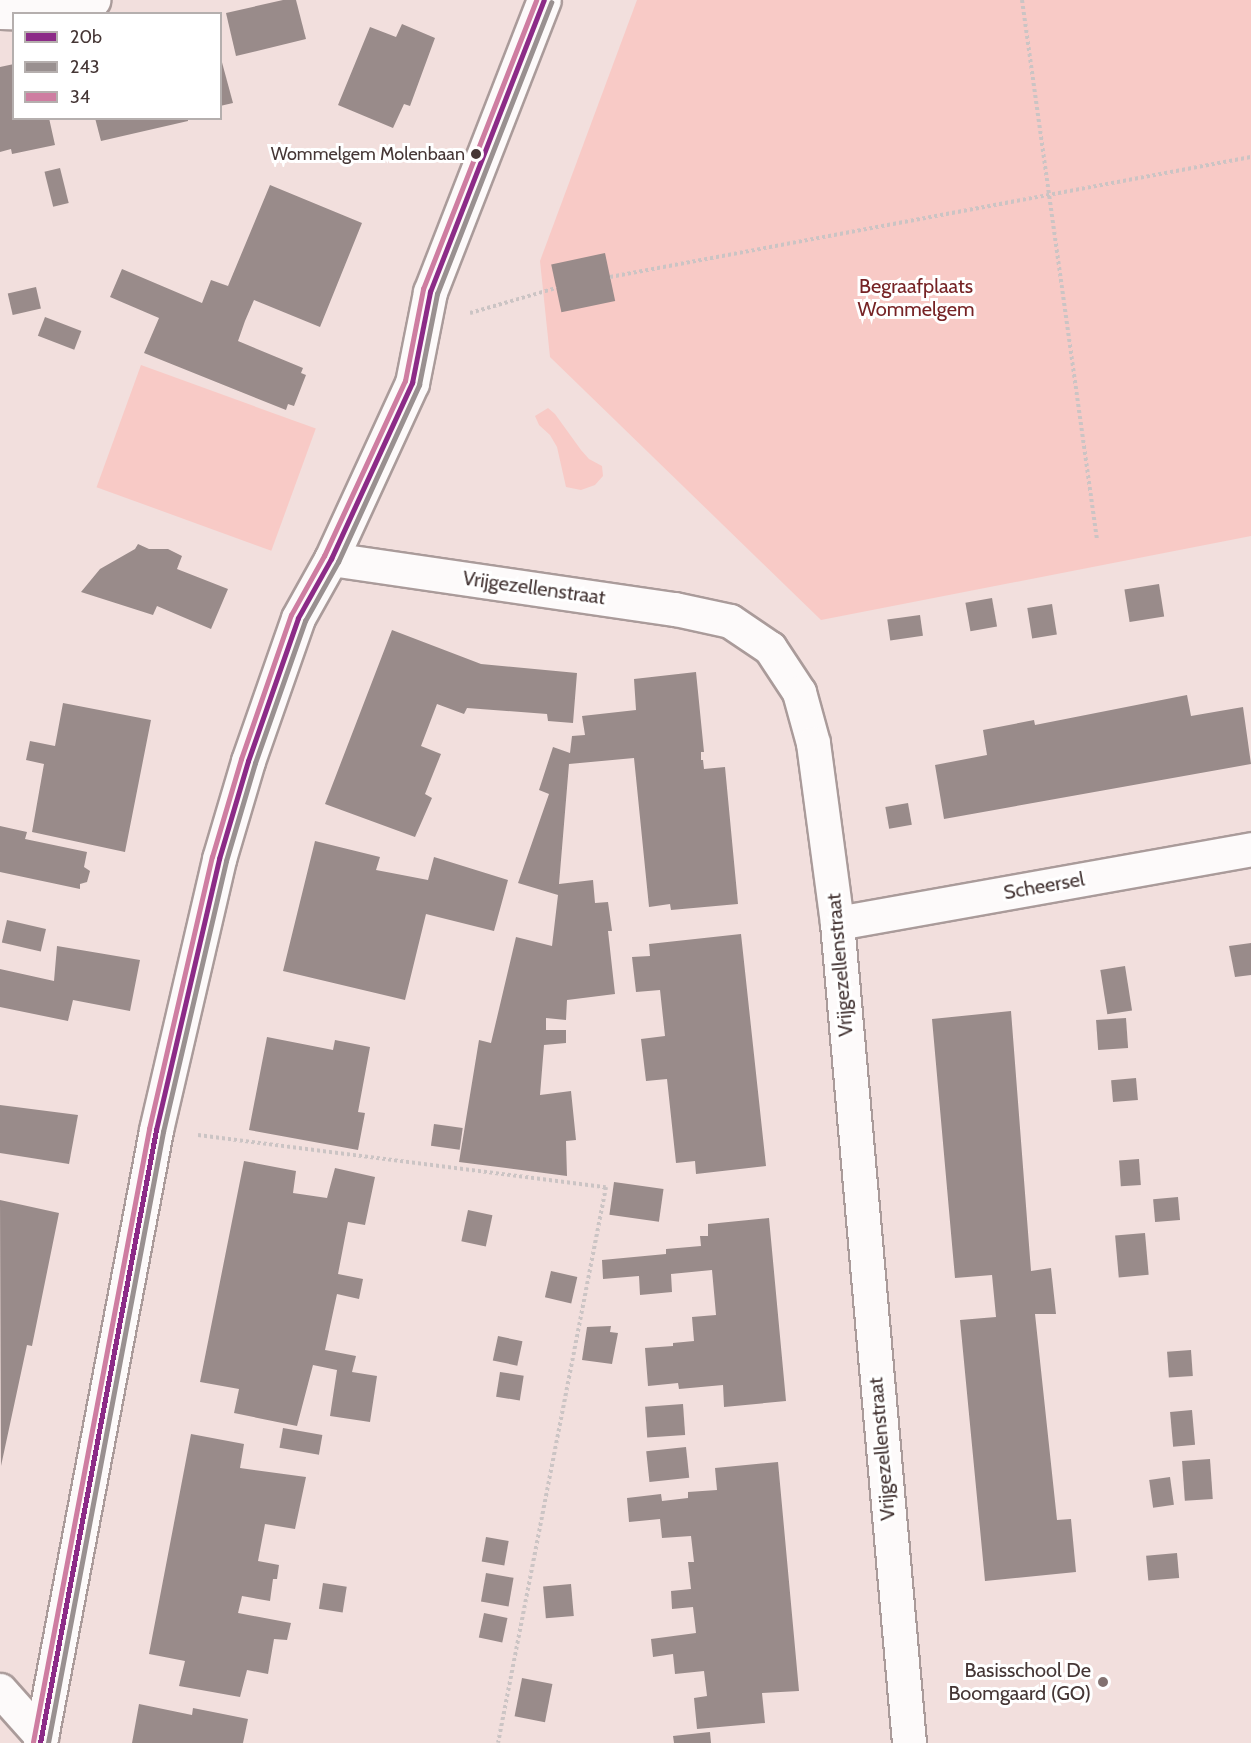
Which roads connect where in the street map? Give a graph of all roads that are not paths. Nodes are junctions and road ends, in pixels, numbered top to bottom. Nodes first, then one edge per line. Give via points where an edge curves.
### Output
1 (93, 0) edge
2 (544, 0) edge
3 (44, 12) edge
4 (330, 559) junction
5 (1251, 849) edge
6 (837, 922) junction
7 (0, 1690) edge
8 (40, 1740) edge
9 (909, 1743) edge

1 - 3 street
2 - 4 street via 430,292 412,383
4 - 6 street, Vrijgezellenstraat via 675,609 730,621 770,648 799,692 813,743
4 - 8 street via 298,618 219,859 156,1130
5 - 6 street, Scheersel
6 - 9 street, Vrijgezellenstraat
7 - 8 street

